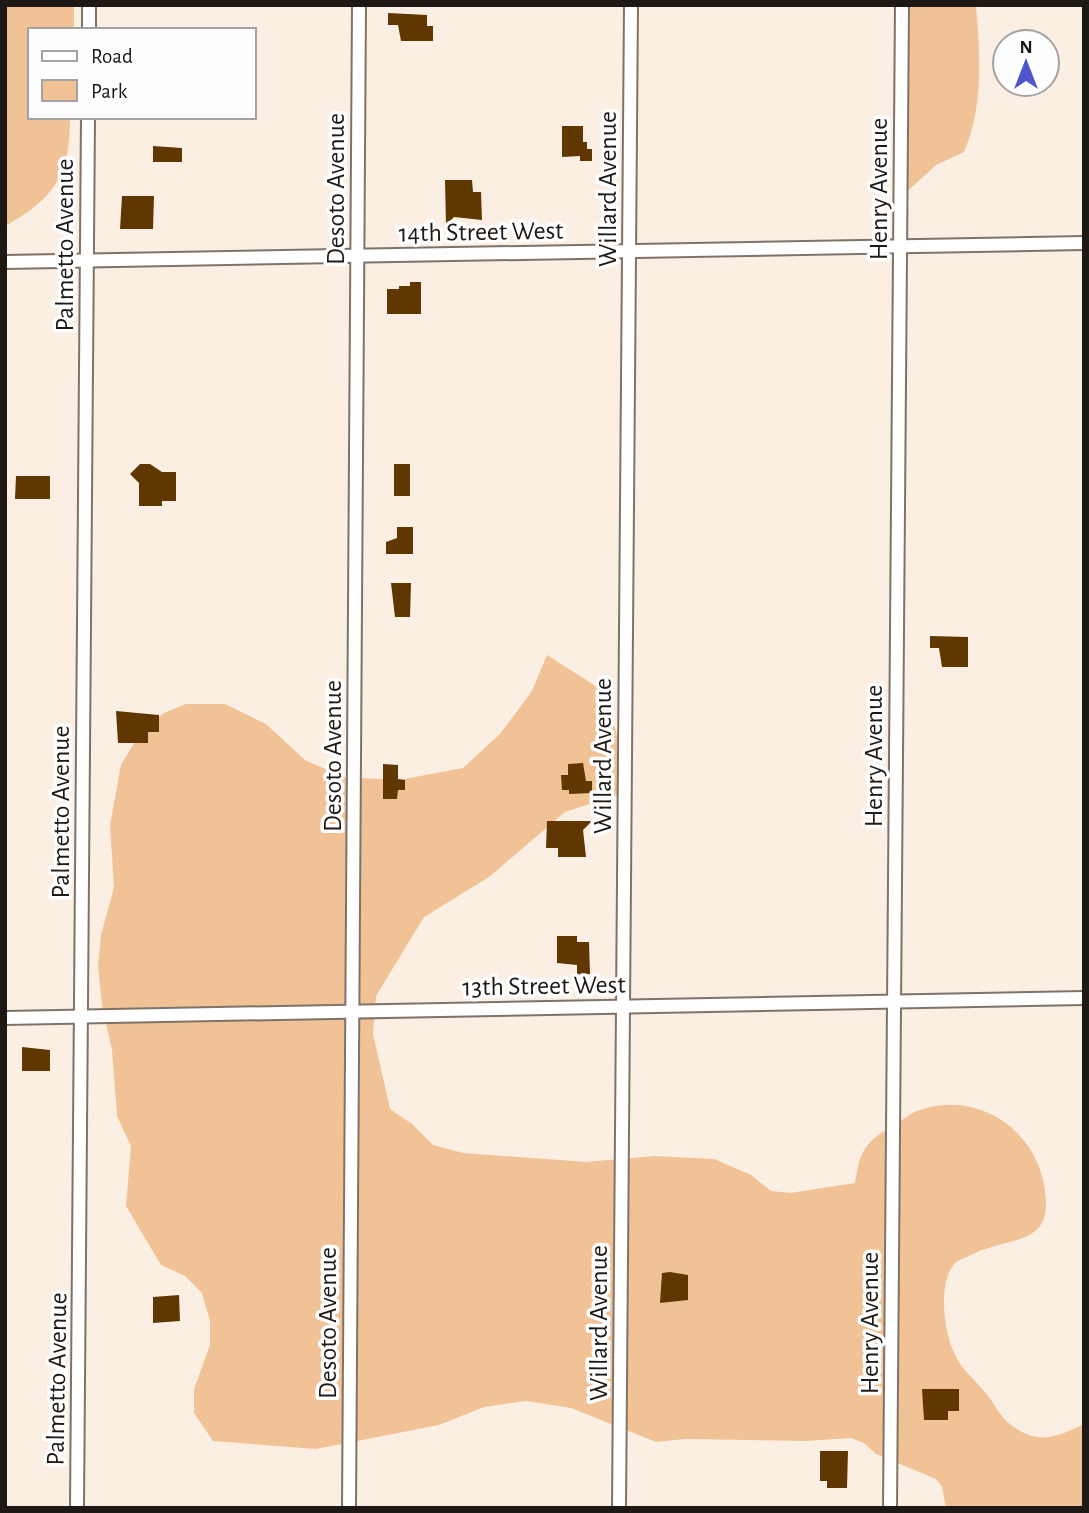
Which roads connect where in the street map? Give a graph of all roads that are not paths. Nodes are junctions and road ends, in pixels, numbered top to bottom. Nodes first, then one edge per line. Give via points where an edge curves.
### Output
1 (89, 5) edge
2 (359, 5) edge
3 (631, 5) edge
4 (902, 5) edge
5 (89, 28) edge
6 (88, 119) edge
7 (1084, 243) edge
8 (900, 246) junction
9 (630, 251) junction
10 (358, 256) junction
11 (87, 260) junction
12 (5, 262) edge
13 (1084, 998) edge
14 (894, 1002) junction
15 (623, 1006) junction
16 (352, 1011) junction
17 (81, 1016) junction
18 (5, 1017) edge
19 (77, 1508) edge
20 (349, 1508) edge
21 (620, 1508) edge
22 (890, 1508) edge

1 - 5 street
2 - 10 street, Desoto Avenue
3 - 9 street, Willard Avenue
4 - 8 street, Henry Avenue
6 - 11 street, Palmetto Avenue
7 - 8 street, 14th Street West
8 - 9 street, 14th Street West
8 - 14 street, Henry Avenue
9 - 10 street, 14th Street West
9 - 15 street, Willard Avenue
10 - 11 street, 14th Street West
10 - 16 street, Desoto Avenue
11 - 12 street, 14th Street West
11 - 17 street, Palmetto Avenue
13 - 14 street, 13th Street West
14 - 15 street, 13th Street West
14 - 22 street, Henry Avenue
15 - 16 street, 13th Street West
15 - 21 street, Willard Avenue
16 - 17 street, 13th Street West
16 - 20 street, Desoto Avenue
17 - 18 street, 13th Street West
17 - 19 street, Palmetto Avenue

